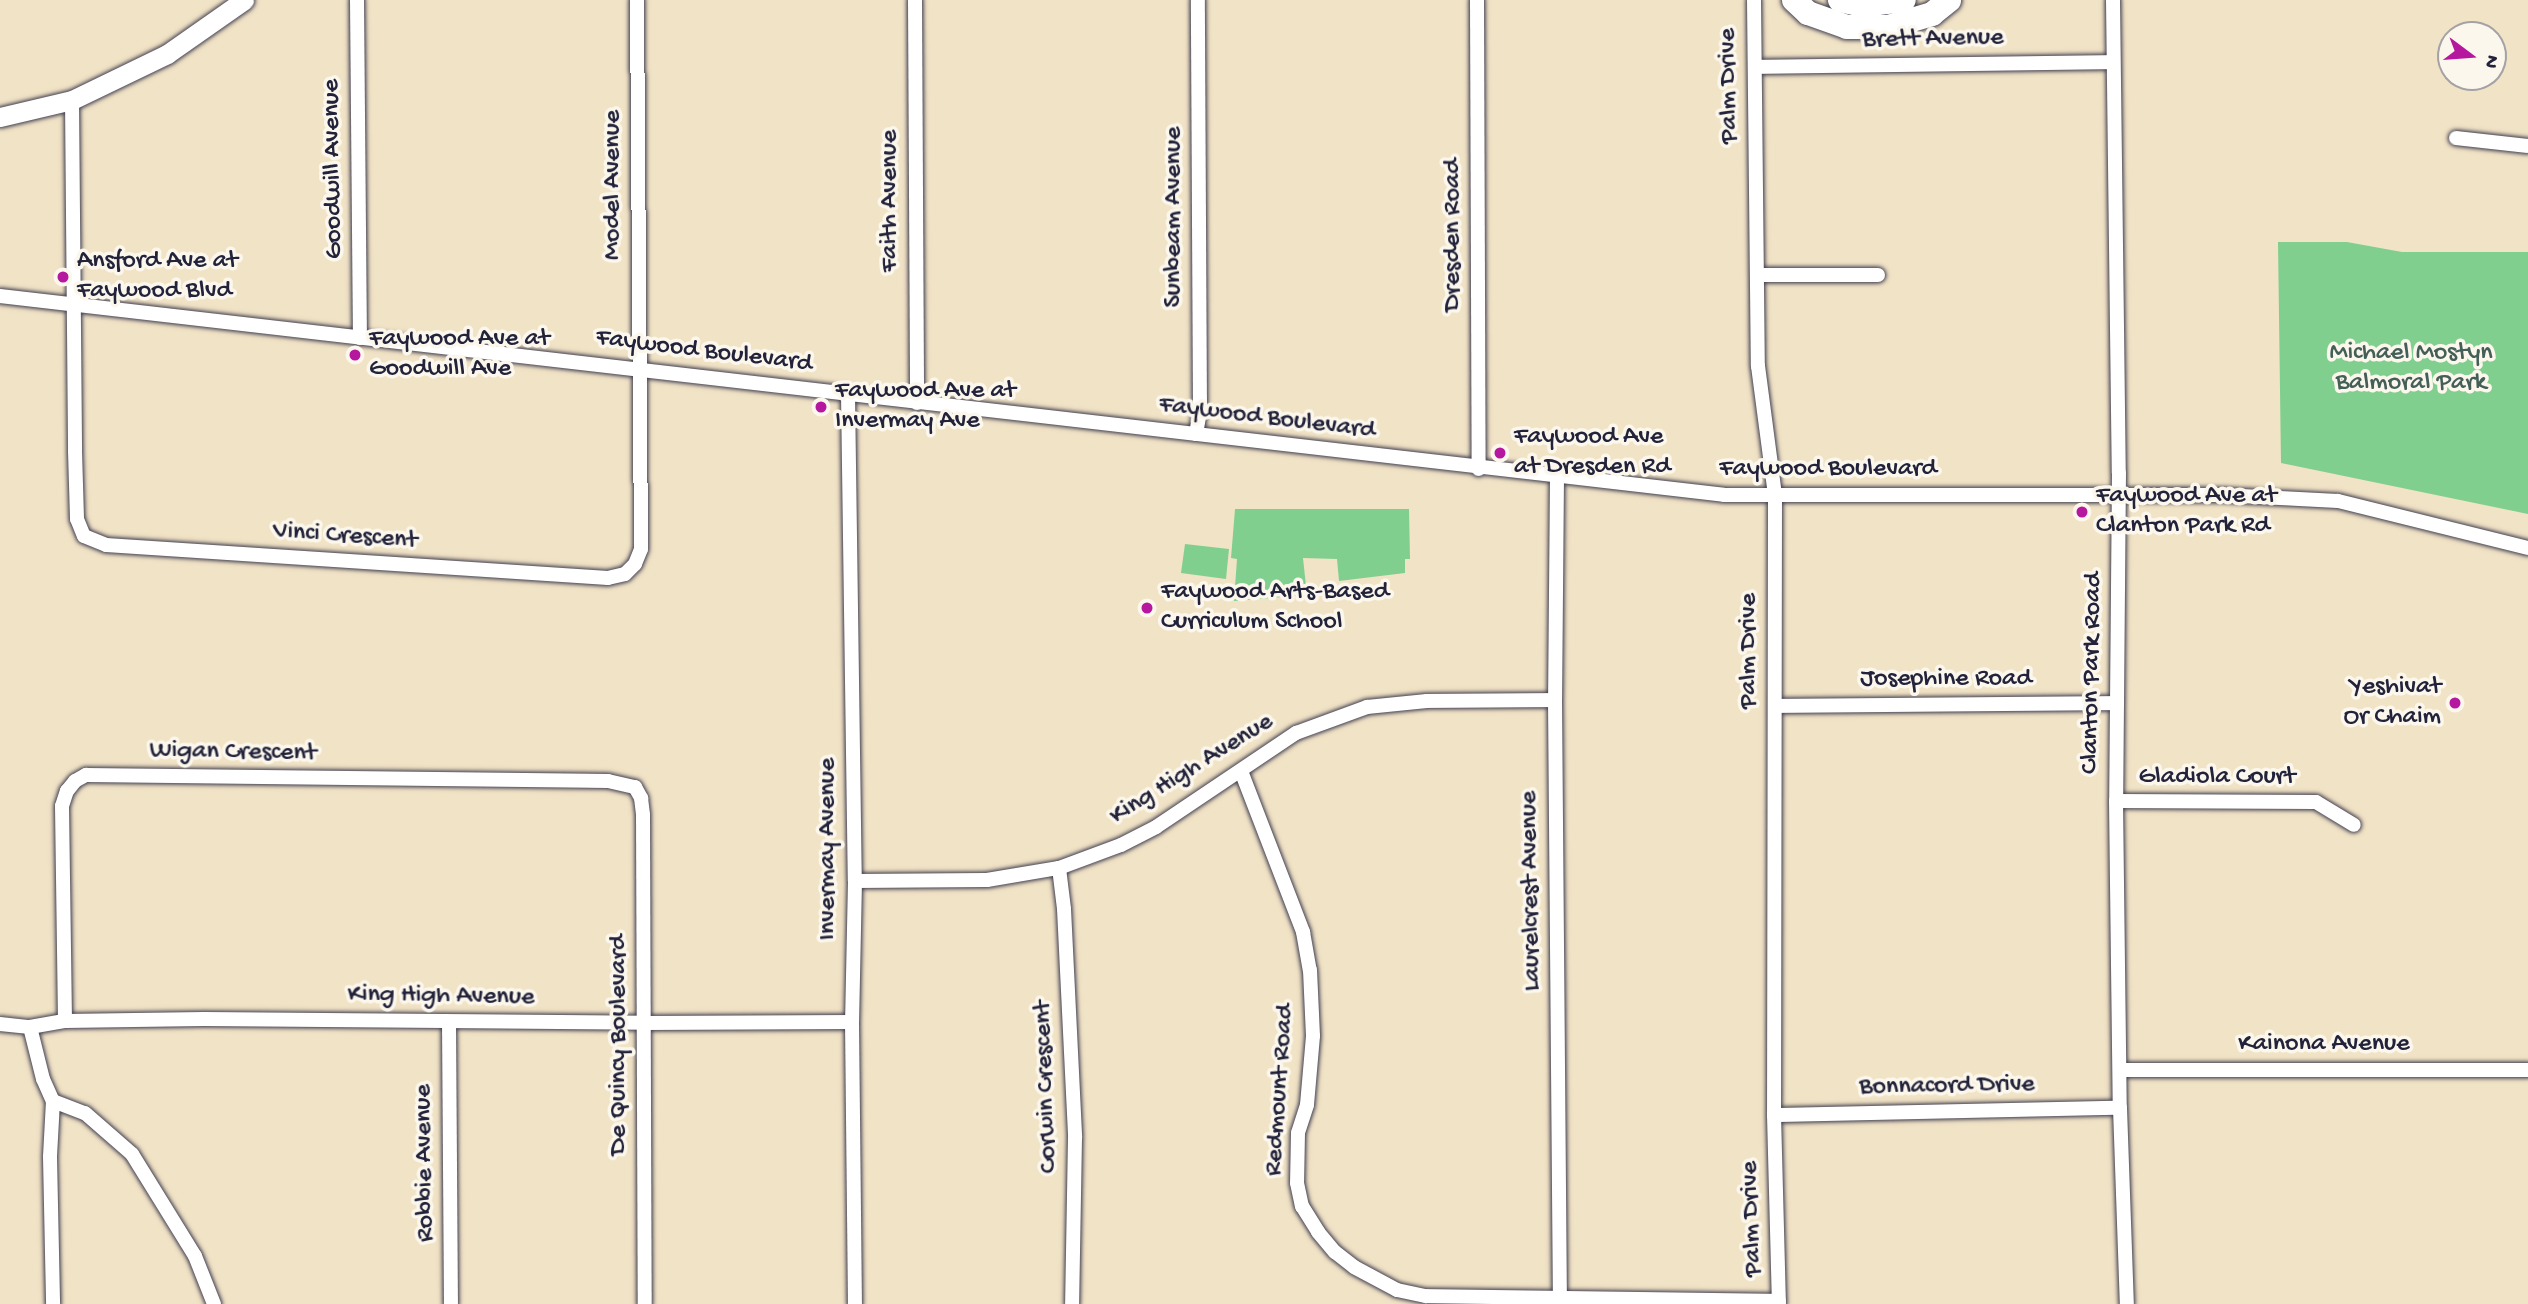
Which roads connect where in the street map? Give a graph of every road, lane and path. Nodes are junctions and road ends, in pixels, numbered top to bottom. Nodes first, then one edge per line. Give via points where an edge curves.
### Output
1 (244, 0) edge
2 (357, 0) edge
3 (637, 0) edge
4 (915, 0) edge
5 (1198, 0) edge
6 (1477, 0) edge
7 (1754, 0) edge
8 (1794, 0) edge
9 (1840, 0) edge
10 (1904, 0) edge
11 (1949, 0) edge
12 (2113, 0) edge
13 (2113, 62) junction
14 (1755, 67) junction
15 (72, 100) junction
16 (0, 117) edge
17 (2456, 138) dead end
18 (2528, 146) edge
19 (1757, 275) junction
20 (1878, 275) dead end
21 (0, 296) edge
22 (75, 304) junction
23 (360, 338) junction
24 (640, 369) junction
25 (848, 394) junction
26 (917, 403) junction
27 (1196, 434) junction
28 (1479, 469) junction
29 (1557, 477) junction
30 (2119, 494) junction
31 (1775, 496) junction
32 (2528, 548) edge
33 (1555, 700) junction
34 (2117, 704) junction
35 (1775, 706) junction
36 (1241, 771) junction
37 (635, 787) joint
38 (2116, 801) junction
39 (2354, 825) dead end
40 (1059, 868) junction
41 (855, 881) junction
42 (65, 1021) junction
43 (449, 1022) junction
44 (852, 1022) junction
45 (645, 1023) junction
46 (0, 1024) edge
47 (30, 1027) junction
48 (2120, 1070) junction
49 (2528, 1070) edge
50 (53, 1101) junction
51 (2120, 1108) junction
52 (1774, 1115) junction
53 (1561, 1301) edge
54 (1779, 1303) edge
55 (53, 1304) edge
56 (214, 1304) edge
57 (452, 1304) edge
58 (645, 1304) edge
59 (855, 1304) edge
60 (1072, 1304) edge
61 (2127, 1304) edge

1 - 15 main road via 166,54
2 - 23 street, Goodwill Avenue
3 - 24 street, Model Avenue
4 - 26 street, Faith Avenue
5 - 27 street, Sunbeam Avenue via 1200,411
6 - 28 street, Dresden Road
7 - 14 street, Palm Drive
8 - 11 highway via 1808,13 1847,27 1888,27 1932,14
9 - 10 highway via 1862,5
12 - 13 street, Clanton Park Road
13 - 14 street, Brett Avenue
13 - 30 street, Clanton Park Road
14 - 19 street, Palm Drive
15 - 16 main road
15 - 22 street
17 - 18 street
19 - 20 street
19 - 31 street, Palm Drive via 1758,366
21 - 22 street, Faywood Boulevard
22 - 23 street, Faywood Boulevard
22 - 24 street, Vinci Crescent via 77,519 84,536 106,545 570,576 625,574 641,549
23 - 24 street, Faywood Boulevard
24 - 25 street, Faywood Boulevard
25 - 26 street, Faywood Boulevard
25 - 41 street, Invermay Avenue
26 - 27 street, Faywood Boulevard
27 - 28 street, Faywood Boulevard
28 - 29 street, Faywood Boulevard
29 - 31 street, Faywood Boulevard
29 - 33 street, Laurelcrest Avenue
30 - 31 street, Faywood Boulevard
30 - 32 street, Faywood Boulevard via 2338,501
30 - 34 street, Clanton Park Road
31 - 35 street, Palm Drive
33 - 36 street, King High Avenue via 1426,701 1367,707 1296,733
33 - 53 street, Laurelcrest Avenue
34 - 35 street, Josephine Road
34 - 38 street, Clanton Park Road
35 - 52 street, Palm Drive
36 - 40 street, King High Avenue via 1156,828
36 - 53 street, Redmount Road via 1303,932 1310,970 1313,1036 1307,1105 1296,1156 1297,1183 1307,1214 1335,1252 1397,1290 1457,1299
37 - 42 street, Wigan Crescent via 608,781 86,775 67,791 62,806
37 - 45 street, De Quincy Boulevard via 643,815
38 - 39 street, Gladiola Court via 2316,803
38 - 48 street, Clanton Park Road
40 - 41 street, King High Avenue via 987,880
40 - 60 street, Corwin Crescent via 1074,1126
41 - 44 street, Invermay Avenue
42 - 43 street, King High Avenue
42 - 47 street, King High Avenue
43 - 45 street, King High Avenue
43 - 57 street, Robbie Avenue
44 - 45 street, King High Avenue
44 - 59 street, Invermay Avenue
45 - 58 street, De Quincy Boulevard
46 - 47 street, King High Avenue
47 - 50 street
48 - 49 street, Kainona Avenue
48 - 51 street, Clanton Park Road
50 - 55 street
50 - 56 street via 85,1113 132,1154 195,1256
51 - 52 street, Bonnacord Drive
51 - 61 street, Clanton Park Road
52 - 54 street, Palm Drive
53 - 54 street, Redmount Road

